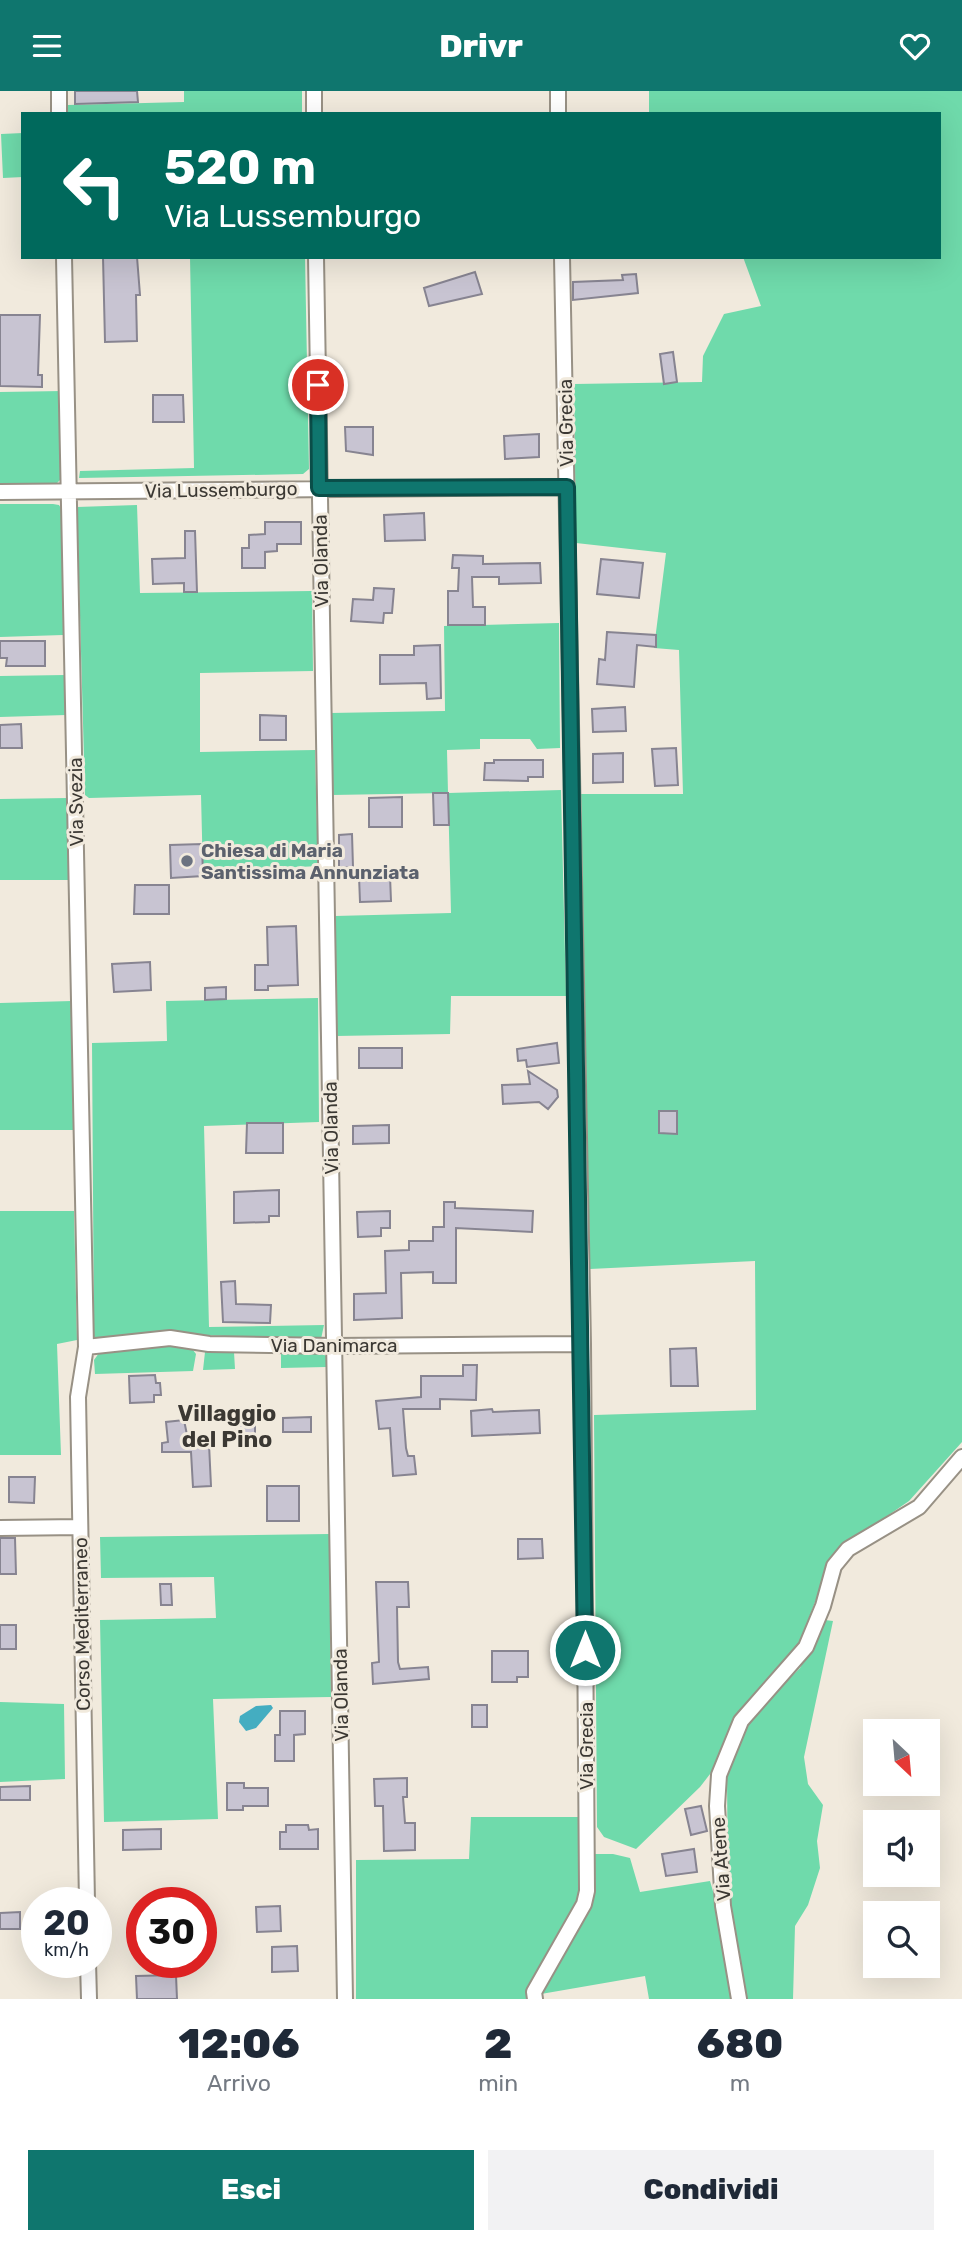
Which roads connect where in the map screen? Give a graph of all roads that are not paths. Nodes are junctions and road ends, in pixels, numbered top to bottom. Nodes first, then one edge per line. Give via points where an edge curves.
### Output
1 (59, 91) edge
2 (314, 91) edge
3 (558, 91) edge
4 (59, 112) edge
5 (314, 112) edge
6 (558, 112) edge
7 (64, 259) edge
8 (316, 259) edge
9 (562, 259) edge
10 (567, 487) junction
11 (319, 488) junction
12 (0, 492) edge
13 (71, 492) junction
14 (583, 1343) junction
15 (335, 1346) junction
16 (86, 1347) junction
17 (962, 1457) edge
18 (80, 1527) junction
19 (0, 1528) edge
20 (87, 1887) edge
21 (88, 1978) edge
22 (535, 1996) edge
23 (89, 1999) edge
24 (345, 1999) edge
25 (739, 1999) edge

1 - 4 street
2 - 5 street
3 - 6 street
7 - 13 street, Via Svezia
8 - 11 street, Via Olanda
9 - 10 street, Via Grecia
10 - 11 street, Via Lussemburgo
10 - 14 street, Via Grecia
11 - 13 street, Via Lussemburgo
11 - 15 street, Via Olanda
12 - 13 street, Via Lussemburgo
13 - 16 street, Via Svezia
14 - 15 street, Via Danimarca
14 - 22 street, Via Grecia via 587,1892
15 - 16 street, Via Danimarca via 209,1345 170,1338
15 - 24 street, Via Olanda
16 - 18 street, Corso Mediterraneo via 78,1397
17 - 25 street, Via Atene via 919,1507 848,1549 834,1566 806,1647 741,1721 719,1775 717,1806 723,1906
18 - 19 street
18 - 20 street, Corso Mediterraneo
21 - 23 street

